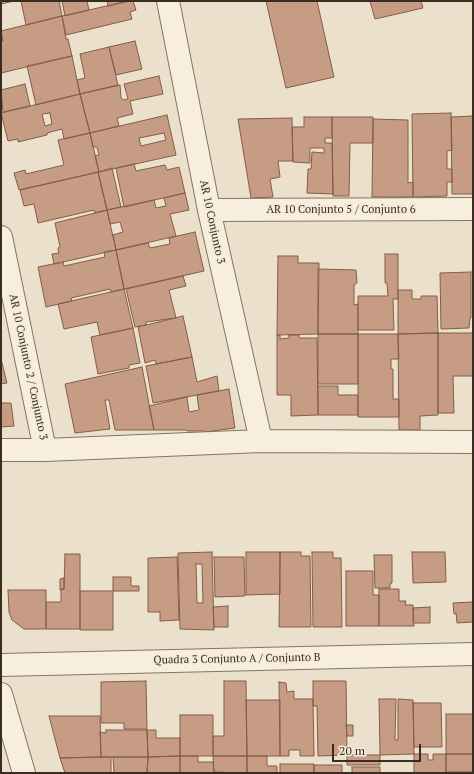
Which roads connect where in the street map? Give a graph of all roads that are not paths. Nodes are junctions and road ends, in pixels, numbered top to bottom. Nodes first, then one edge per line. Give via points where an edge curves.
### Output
1 (168, 1) edge
2 (473, 209) edge
3 (209, 210) junction
4 (1, 237) edge
5 (261, 441) junction
6 (473, 442) edge
7 (1, 450) edge
8 (45, 450) junction
9 (473, 654) edge
10 (1, 664) edge
11 (1, 694) edge
12 (24, 773) edge

1 - 3 street, AR 10 Conjunto 3
2 - 3 street, AR 10 Conjunto 5 / Conjunto 6
3 - 5 street, AR 10 Conjunto 3
4 - 8 street, AR 10 Conjunto 2 / Conjunto 3
5 - 6 street
5 - 8 street
7 - 8 street
9 - 10 street, Quadra 3 Conjunto A / Conjunto B
11 - 12 street

